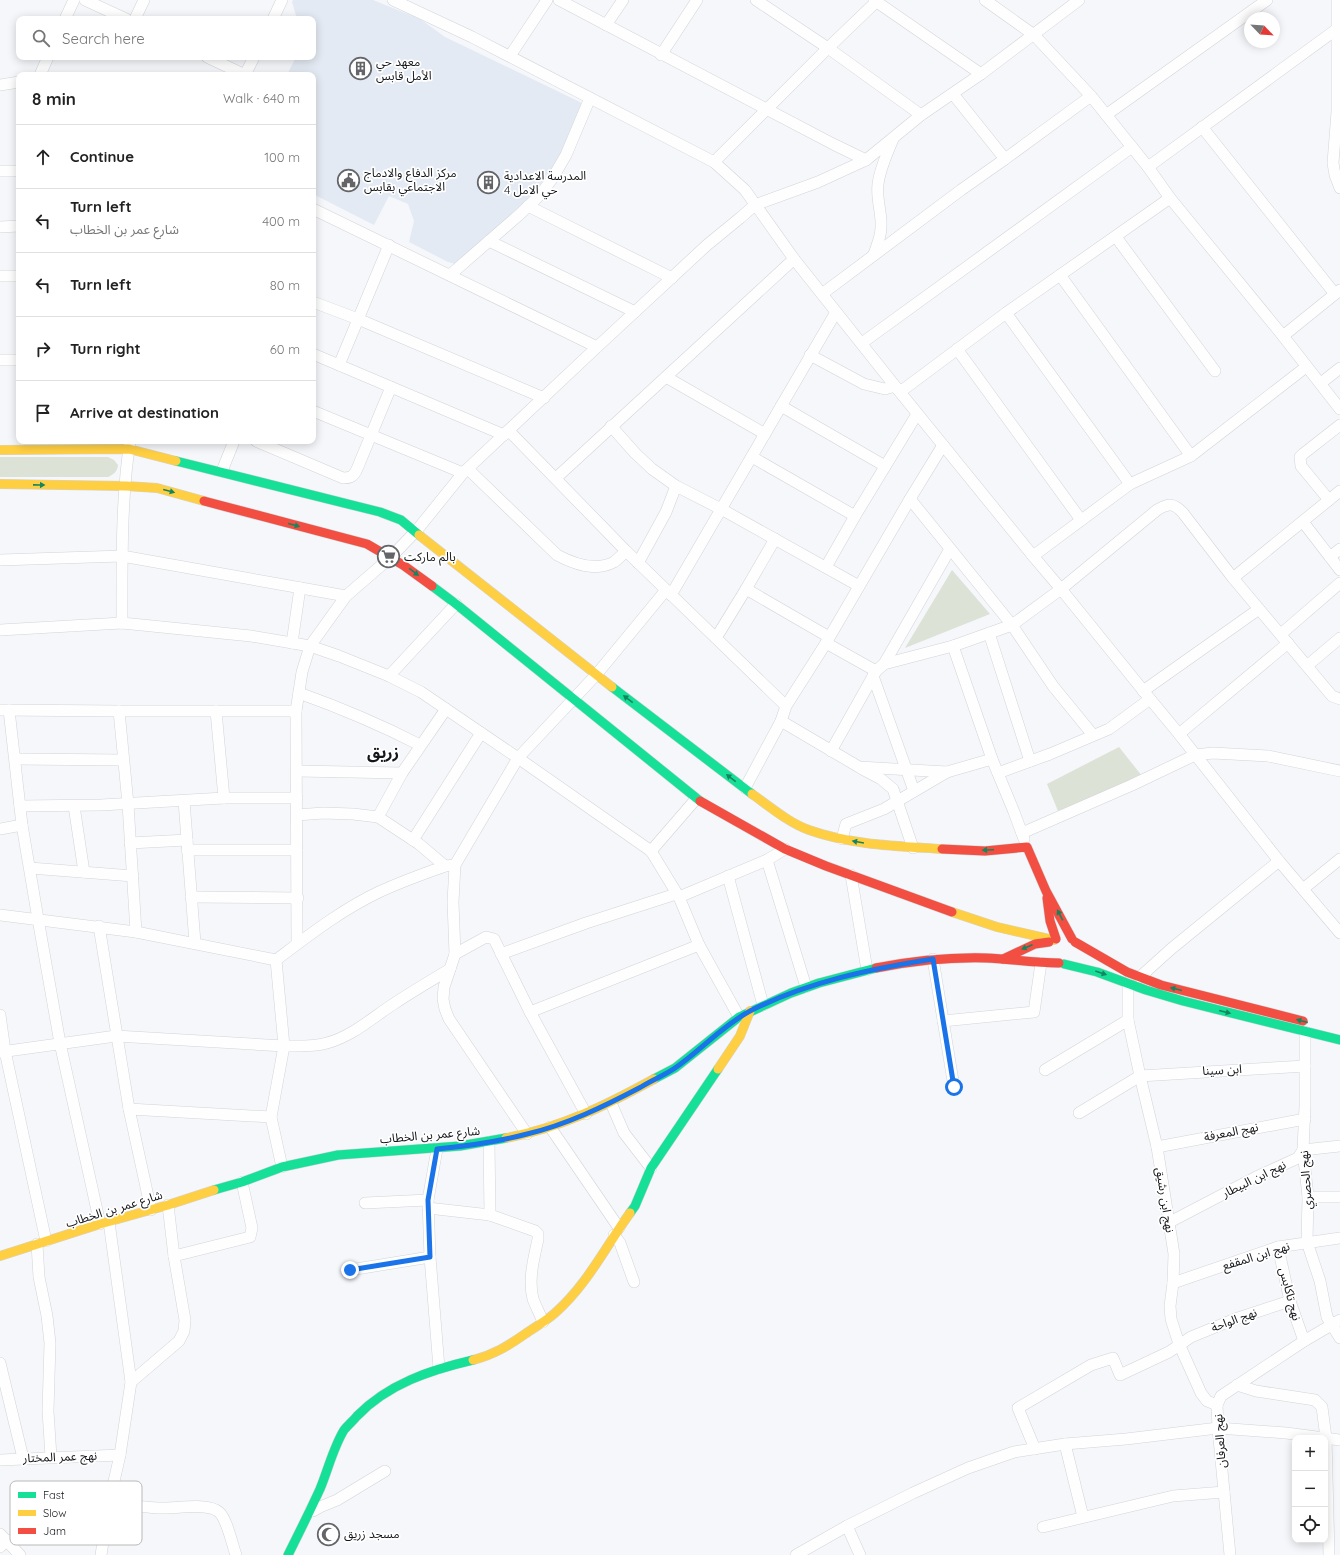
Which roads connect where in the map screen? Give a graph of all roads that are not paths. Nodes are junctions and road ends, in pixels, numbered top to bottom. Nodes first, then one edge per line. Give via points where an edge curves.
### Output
1 (74, 0) edge
2 (85, 0) edge
3 (144, 0) edge
4 (282, 0) edge
5 (393, 0) edge
6 (547, 0) edge
7 (559, 0) edge
8 (623, 0) edge
9 (697, 0) edge
10 (756, 0) edge
11 (985, 0) edge
12 (1079, 0) edge
13 (1267, 0) edge
14 (1337, 0) edge
15 (876, 1) edge
16 (412, 3) edge
17 (66, 16) edge
18 (120, 16) edge
19 (136, 16) edge
20 (274, 16) edge
21 (606, 25) junction
22 (1337, 29) junction
23 (1034, 35) junction
24 (1339, 44) edge
25 (828, 48) junction
26 (661, 54) junction
27 (510, 56) junction
28 (47, 60) edge
29 (213, 60) edge
30 (252, 60) edge
31 (41, 72) edge
32 (239, 72) edge
33 (246, 72) edge
34 (981, 74) junction
35 (16, 82) edge
36 (0, 85) edge
37 (953, 94) junction
38 (1091, 96) junction
39 (590, 98) junction
40 (766, 109) junction
41 (1339, 113) edge
42 (922, 115) junction
43 (1106, 115) junction
44 (1202, 128) junction
45 (893, 139) junction
46 (1132, 147) junction
47 (1005, 159) junction
48 (866, 160) junction
49 (714, 162) junction
50 (1148, 167) junction
51 (16, 170) edge
52 (0, 171) edge
53 (1340, 188) edge
54 (1170, 198) junction
55 (756, 205) junction
56 (528, 206) junction
57 (316, 211) edge
58 (16, 226) edge
59 (0, 227) edge
60 (1116, 237) junction
61 (489, 240) junction
62 (389, 245) junction
63 (874, 254) junction
64 (794, 259) junction
65 (450, 275) junction
66 (1060, 275) junction
67 (0, 276) edge
68 (16, 276) edge
69 (672, 278) junction
70 (1338, 292) edge
71 (822, 294) junction
72 (316, 303) edge
73 (635, 312) junction
74 (836, 312) junction
75 (1006, 313) junction
76 (358, 319) junction
77 (1283, 336) junction
78 (862, 343) junction
79 (596, 347) junction
80 (956, 349) junction
81 (316, 355) edge
82 (810, 355) junction
83 (0, 360) edge
84 (16, 360) edge
85 (339, 365) junction
86 (1306, 367) junction
87 (1340, 368) edge
88 (1215, 371) dead end
89 (666, 377) junction
90 (1321, 383) junction
91 (391, 387) junction
92 (897, 389) junction
93 (544, 398) junction
94 (782, 406) junction
95 (1340, 409) edge
96 (316, 412) edge
97 (917, 414) junction
98 (1340, 425) edge
99 (611, 426) junction
100 (507, 433) junction
101 (765, 434) junction
102 (372, 435) junction
103 (233, 444) edge
104 (263, 444) edge
105 (130, 445) edge
106 (943, 445) junction
107 (0, 450) edge
108 (1191, 456) junction
109 (752, 457) junction
110 (884, 466) junction
111 (222, 471) junction
112 (466, 471) junction
113 (556, 478) junction
114 (0, 484) edge
115 (1130, 484) junction
116 (126, 486) junction
117 (676, 486) junction
118 (1340, 491) edge
119 (910, 499) junction
120 (1329, 500) junction
121 (721, 509) junction
122 (855, 516) junction
123 (1081, 520) junction
124 (1303, 522) junction
125 (417, 530) junction
126 (775, 538) junction
127 (950, 549) junction
128 (1340, 549) edge
129 (626, 552) junction
130 (122, 556) junction
131 (1033, 556) junction
132 (391, 557) junction
133 (1330, 557) junction
134 (0, 560) edge
135 (638, 563) junction
136 (826, 567) junction
137 (1340, 570) edge
138 (1233, 578) junction
139 (1340, 583) edge
140 (860, 586) junction
141 (300, 588) junction
142 (1061, 588) junction
143 (746, 589) junction
144 (669, 592) junction
145 (346, 596) junction
146 (456, 604) junction
147 (1259, 609) junction
148 (122, 623) junction
149 (1012, 625) junction
150 (0, 630) edge
151 (989, 634) junction
152 (1281, 634) junction
153 (716, 638) junction
154 (1340, 638) edge
155 (827, 640) junction
156 (292, 643) junction
157 (1288, 643) junction
158 (310, 646) junction
159 (953, 646) junction
160 (1308, 666) junction
161 (878, 670) junction
162 (596, 675) junction
163 (389, 676) junction
164 (299, 693) junction
165 (1146, 695) junction
166 (573, 698) junction
167 (1340, 699) edge
168 (786, 706) junction
169 (446, 709) junction
170 (4, 710) edge
171 (216, 711) junction
172 (296, 711) junction
173 (119, 712) junction
174 (781, 721) junction
175 (481, 733) junction
176 (1179, 734) junction
177 (1094, 735) junction
178 (420, 745) junction
179 (831, 751) junction
180 (1195, 755) junction
181 (518, 758) junction
182 (14, 759) junction
183 (992, 759) junction
184 (123, 760) junction
185 (1030, 761) junction
186 (859, 767) junction
187 (907, 769) junction
188 (297, 771) junction
189 (1340, 771) edge
190 (947, 772) junction
191 (402, 773) junction
192 (998, 773) junction
193 (745, 788) junction
194 (914, 791) junction
195 (224, 798) junction
196 (297, 798) junction
197 (696, 799) junction
198 (184, 801) junction
199 (898, 801) junction
200 (128, 804) junction
201 (20, 806) junction
202 (74, 806) junction
203 (297, 815) junction
204 (378, 817) junction
205 (22, 825) junction
206 (0, 829) edge
207 (1022, 833) junction
208 (413, 840) junction
209 (842, 840) junction
210 (130, 843) junction
211 (187, 845) junction
212 (1026, 847) junction
213 (913, 848) junction
214 (785, 849) junction
215 (297, 850) junction
216 (651, 851) junction
217 (768, 860) junction
218 (1340, 860) edge
219 (1280, 861) junction
220 (450, 866) junction
221 (30, 868) junction
222 (84, 872) junction
223 (851, 875) junction
224 (133, 876) junction
225 (728, 876) junction
226 (1303, 889) junction
227 (1046, 891) junction
228 (678, 895) junction
229 (191, 897) junction
230 (298, 898) junction
231 (0, 915) edge
232 (38, 919) junction
233 (99, 926) junction
234 (136, 932) junction
235 (1340, 933) edge
236 (1073, 941) junction
237 (194, 943) junction
238 (297, 943) junction
239 (699, 944) junction
240 (1053, 945) junction
241 (455, 954) junction
242 (501, 954) junction
243 (933, 959) junction
244 (1003, 959) junction
245 (276, 960) junction
246 (1041, 963) junction
247 (1061, 964) junction
248 (450, 969) junction
249 (867, 970) junction
250 (1140, 977) junction
251 (1128, 984) junction
252 (806, 987) junction
253 (763, 1005) junction
254 (750, 1011) junction
255 (530, 1012) junction
256 (0, 1015) edge
257 (739, 1018) junction
258 (1128, 1020) junction
259 (943, 1021) junction
260 (1340, 1031) edge
261 (1305, 1032) junction
262 (116, 1036) junction
263 (1340, 1040) edge
264 (60, 1043) junction
265 (284, 1046) junction
266 (3, 1051) edge
267 (1305, 1066) junction
268 (1045, 1070) dead end
269 (1140, 1076) junction
270 (954, 1087) dead end
271 (611, 1103) junction
272 (129, 1109) junction
273 (1080, 1113) dead end
274 (586, 1114) junction
275 (271, 1117) junction
276 (1305, 1119) junction
277 (550, 1127) junction
278 (527, 1134) junction
279 (490, 1142) junction
280 (1340, 1146) edge
281 (1157, 1147) junction
282 (437, 1149) junction
283 (1303, 1150) junction
284 (282, 1167) junction
285 (651, 1168) junction
286 (242, 1182) junction
287 (1308, 1196) junction
288 (1340, 1197) edge
289 (365, 1203) dead end
290 (428, 1204) junction
291 (168, 1205) junction
292 (151, 1210) junction
293 (490, 1215) junction
294 (105, 1223) junction
295 (1168, 1223) junction
296 (616, 1231) junction
297 (1340, 1238) edge
298 (1307, 1242) junction
299 (41, 1243) junction
300 (1278, 1247) junction
301 (0, 1256) edge
302 (174, 1256) junction
303 (430, 1257) junction
304 (350, 1270) dead end
305 (634, 1282) dead end
306 (1173, 1283) junction
307 (1290, 1301) junction
308 (544, 1322) junction
309 (1336, 1323) edge
310 (1340, 1338) edge
311 (1304, 1341) junction
312 (1179, 1344) junction
313 (0, 1363) edge
314 (439, 1368) junction
315 (131, 1382) junction
316 (1237, 1385) junction
317 (1218, 1405) junction
318 (6, 1412) edge
319 (1218, 1428) junction
320 (1294, 1435) edge
321 (1326, 1435) edge
322 (1328, 1438) edge
323 (1340, 1440) edge
324 (1065, 1444) junction
325 (1035, 1449) junction
326 (120, 1455) junction
327 (51, 1457) junction
328 (23, 1458) junction
329 (0, 1460) edge
330 (386, 1471) dead end
331 (1327, 1471) edge
332 (114, 1481) edge
333 (1224, 1492) junction
334 (142, 1506) edge
335 (311, 1510) junction
336 (1083, 1517) junction
337 (847, 1526) junction
338 (1043, 1527) dead end
339 (2, 1540) edge
340 (20, 1555) edge
341 (236, 1555) edge
342 (288, 1555) edge
343 (796, 1555) edge
344 (860, 1555) edge
345 (1230, 1555) edge
346 (1329, 1555) edge

1 - 17 street
2 - 18 street
3 - 19 street
4 - 20 street
5 - 16 street
6 - 27 street
7 - 21 street
8 - 21 street
9 - 26 street
10 - 25 street
11 - 23 street
12 - 23 street
13 - 43 street
14 - 22 street
15 - 25 street
15 - 34 street
16 - 27 street
21 - 26 street
22 - 24 street
22 - 44 street
23 - 34 street
23 - 38 street
24 - 41 street
25 - 40 street
25 - 42 street
26 - 40 street
27 - 39 street
28 - 31 street
29 - 32 street
30 - 33 street
34 - 37 street
35 - 36 street
37 - 42 street
37 - 47 street
38 - 43 street
38 - 47 street
39 - 49 street
39 - 56 street via 566,155 552,179
40 - 48 street
40 - 49 street
41 - 53 street via 1333,163
42 - 45 street
43 - 46 street
44 - 50 street
44 - 70 street
45 - 48 street
45 - 63 street via 878,183 881,226
46 - 50 street
46 - 78 street
47 - 63 street
48 - 55 street via 818,182
49 - 55 street via 745,190
50 - 54 street
51 - 52 street
54 - 60 street
54 - 77 street
55 - 64 street
55 - 69 street
56 - 61 street
56 - 69 street
57 - 62 street
58 - 59 street
60 - 66 street
60 - 88 street
61 - 65 street
61 - 73 street
62 - 65 street
62 - 76 street
63 - 71 street
64 - 71 street
64 - 89 street
65 - 79 street
66 - 75 street
66 - 108 street
67 - 68 street
69 - 73 street
70 - 77 street
71 - 74 street
72 - 76 street
73 - 79 street
74 - 78 street
74 - 82 street
75 - 80 street
75 - 115 street
76 - 85 street
76 - 93 street
77 - 86 street
78 - 92 street
79 - 93 street
80 - 92 street
80 - 123 street
81 - 85 street
82 - 92 street via 864,384
82 - 94 street
83 - 84 street
85 - 91 street
86 - 90 street
86 - 108 street
87 - 90 street
89 - 99 street
89 - 101 street
90 - 95 street
91 - 100 street
91 - 102 street
92 - 97 street
93 - 100 street
94 - 101 street
94 - 110 street
96 - 102 street
97 - 106 street
97 - 110 street
98 - 120 street via 1300,457 1301,466
99 - 113 street
99 - 117 street via 652,469
100 - 112 street
100 - 113 street
101 - 109 street
102 - 104 street via 354,475 349,478 343,478
102 - 112 street
103 - 111 street
105 - 107 street
105 - 111 street
105 - 116 street
106 - 119 street
106 - 131 street
108 - 115 street
109 - 121 street
109 - 122 street
110 - 122 street
111 - 125 street via 380,512
112 - 125 street
112 - 129 street via 557,554 572,563 600,566 614,562
113 - 129 street
114 -> 116 street
115 - 123 street
116 - 130 street
116 -> 132 street via 157,488 360,542
117 - 121 street
117 - 135 street via 663,518
118 - 120 street
119 - 127 street
119 - 140 street
120 - 124 street
121 - 126 street
121 - 144 street
122 - 136 street
123 - 131 street
124 - 133 street
124 - 138 street
125 - 132 street
125 - 162 street
126 - 136 street
126 - 143 street
127 - 149 street
127 - 161 street
128 - 133 street
129 - 135 street
130 - 134 street
130 - 141 street
130 - 148 street
131 - 142 street
132 - 145 street
132 -> 146 street
133 - 137 street
135 - 144 street
136 - 140 street
138 - 142 street via 1183,513 1173,505 1165,505
138 - 147 street
139 - 152 street
140 - 155 street
141 - 145 street
141 - 156 street
142 - 149 street
142 - 165 street
143 - 153 street
143 - 155 street
144 - 153 street
144 - 162 street
145 - 158 street
146 - 163 street
146 - 166 street
147 - 152 street
147 - 165 street
148 - 150 street
148 - 156 street
149 - 151 street
149 - 177 street via 1053,686
151 - 159 street
151 - 185 street
152 - 157 street
153 - 168 street
154 - 160 street
155 - 161 street
155 - 168 street
156 - 158 street
157 - 160 street
157 - 176 street
158 - 163 street
158 - 164 street
159 - 161 street
159 - 183 street
160 - 167 street via 1332,696
161 - 179 street
161 - 187 street
162 - 166 street
193 -> 162 street
163 - 169 street via 421,692
164 - 172 street
164 - 178 street via 369,720
165 - 176 street
165 - 177 street via 1109,729
166 - 181 street
166 - 197 street
168 - 174 street
169 - 175 street
169 - 178 street
170 - 173 street
170 - 182 street
171 - 172 street
171 - 173 street
171 - 195 street
172 - 188 street
173 - 184 street
174 - 179 street
174 - 193 street
175 - 181 street
175 - 208 street
176 - 180 street
177 - 185 street
178 - 191 street
179 - 186 street
180 - 189 street via 1214,753 1268,756
180 - 207 street
180 - 219 street
181 - 216 street
181 - 220 street
182 - 184 street
182 - 201 street
183 - 190 street
183 - 192 street
184 - 200 street
185 - 192 street
186 - 187 street
186 - 199 street via 888,784
187 - 190 street
187 - 194 street
188 - 191 street
188 - 196 street
190 - 194 street
191 - 204 street
192 - 207 street
193 - 209 street via 771,808 808,830
194 - 199 street
195 - 196 street
195 - 198 street
196 - 203 street
197 - 214 street
197 - 216 street
198 - 200 street
198 - 211 street
199 - 209 street via 846,824
199 - 213 street
200 - 202 street
200 - 210 street
201 - 202 street
201 - 205 street
202 - 222 street
203 - 204 street
203 - 215 street
204 - 208 street
205 - 206 street
205 - 221 street
207 - 212 street
208 - 220 street
213 -> 209 street
210 - 211 street
210 - 224 street
211 - 215 street
211 - 229 street
212 -> 213 street via 985,851
212 - 227 street
214 - 217 street
214 - 223 street
215 - 230 street
216 - 228 street
217 - 225 street
217 - 252 street
218 - 226 street
219 - 226 street
219 - 250 street
220 - 238 street via 378,892
220 - 241 street
221 - 222 street
221 - 232 street
222 - 224 street
223 - 240 street via 963,916
223 - 249 street
224 - 234 street
225 - 228 street
225 - 253 street
226 - 235 street
236 -> 227 street
227 - 240 street
228 - 239 street
228 - 242 street via 586,923
229 - 230 street
229 - 237 street
230 - 238 street
231 - 232 street
232 - 233 street
232 - 264 street
233 - 234 street
233 - 262 street
234 - 237 street
236 - 240 street via 1064,936
236 - 247 street via 1077,950 1076,956 1068,963
236 - 250 street via 1114,966
237 - 245 street
238 - 245 street
239 - 255 street
239 - 257 street
240 -> 244 street via 1035,944
240 - 247 street via 1056,962
241 - 242 street via 490,937 497,943
241 - 248 street
242 - 255 street
243 - 244 street, شارع عمر بن الخطاب
243 - 249 street, شارع عمر بن الخطاب
243 - 259 street
244 - 246 street, شارع عمر بن الخطاب
245 - 265 street
246 - 247 street, شارع عمر بن الخطاب
246 - 259 street via 1034,1012
247 -> 251 street via 1097,972
248 - 265 street via 341,1038 310,1046
248 - 278 street via 443,998 449,1019
249 - 252 street, شارع عمر بن الخطاب
260 -> 250 street via 1161,985
251 - 258 street, نهج ابن رشيق
251 -> 261 street via 1182,1001
252 - 253 street, شارع عمر بن الخطاب
253 - 254 street, شارع عمر بن الخطاب
254 - 257 street, شارع عمر بن الخطاب
254 - 285 street via 740,1036
255 - 274 street
256 - 266 street
257 - 271 street, شارع عمر بن الخطاب via 675,1068
258 - 268 street
258 - 269 street, نهج ابن رشيق
259 - 270 street
261 - 263 street
261 - 267 street, نهج الحصري
262 - 264 street
262 - 265 street
262 - 272 street
264 - 266 street
264 - 294 street
265 - 275 street
266 - 299 street
267 - 269 street, ابن سينا
267 - 276 street, نهج الحصري
269 - 273 street
269 - 281 street, نهج ابن رشيق
271 - 274 street, شارع عمر بن الخطاب
271 - 285 street via 624,1133
272 - 275 street
272 - 292 street
274 - 277 street, شارع عمر بن الخطاب
275 - 284 street
276 - 281 street, نهج المعرفة
276 - 283 street, نهج الحصري
277 - 278 street, شارع عمر بن الخطاب
277 - 296 street
278 - 279 street, شارع عمر بن الخطاب
279 - 282 street, شارع عمر بن الخطاب
279 - 293 street
280 - 283 street
281 - 295 street, نهج ابن رشيق
282 - 284 street, شارع عمر بن الخطاب via 338,1155
282 - 290 street
283 - 287 street, نهج الحصري
283 - 295 street, نهج ابن البيطار via 1298,1158
284 - 286 street, شارع عمر بن الخطاب
285 - 296 street via 635,1206
286 - 291 street, شارع عمر بن الخطاب
286 - 302 street via 252,1228 250,1237
287 - 288 street
287 - 298 street, نهج الحصري
289 - 290 street
290 - 293 street
290 - 303 street
291 - 292 street, شارع عمر بن الخطاب
291 - 302 street
292 - 294 street, شارع عمر بن الخطاب
293 - 308 street via 531,1229 538,1234 532,1290
294 - 299 street, شارع عمر بن الخطاب
294 - 315 street
295 - 306 street, نهج ابن رشيق via 1174,1254
296 - 305 street
296 - 308 street via 585,1281
297 - 298 street, نهج ابن المقفع
298 - 300 street, نهج ابن المقفع
298 - 309 street, نهج الحصري via 1320,1281 1327,1317
299 - 301 street, شارع عمر بن الخطاب
299 - 327 street via 39,1277 50,1343 48,1411
300 - 306 street, نهج ابن المقفع
300 - 307 street, نهج تاكابس
302 - 315 street via 185,1320 184,1331 179,1341
303 - 304 street
303 - 314 street
306 - 312 street, نهج ابن رشيق via 1171,1319
307 - 311 street, نهج تاكابس
307 - 312 street, نهج الواحة via 1235,1318
308 - 314 street via 503,1349 484,1357
309 - 310 street, نهج الحصري
309 - 311 street, نهج العرفان
311 - 316 street, نهج العرفان
312 - 317 street, نهج ابن رشيق via 1201,1393 1207,1401
312 - 325 street, نهج الواحة via 1169,1352 1120,1375 1113,1358 1091,1366 1018,1408
313 - 318 street
314 - 335 street via 413,1378 380,1396 351,1421 333,1453
315 - 326 street
316 - 317 street, نهج العرفان via 1221,1396
316 - 321 street via 1256,1391 1315,1400 1322,1407
317 - 319 street, نهج العرفان
318 - 328 street
319 - 320 street
319 - 324 street
319 - 333 street, نهج العرفان
322 - 323 street
324 - 325 street
324 - 336 street
325 - 337 street via 1014,1452 968,1468
326 - 327 street, نهج عمر المختار
326 - 332 street
327 - 328 street, نهج عمر المختار
328 - 329 street, نهج عمر المختار
330 - 335 street via 336,1500
331 - 346 street
333 - 336 street via 1173,1496
333 - 345 street, نهج العرفان
334 - 341 street via 214,1508 224,1520
335 - 342 street
336 - 338 street
337 - 343 street
337 - 344 street
339 - 340 street

